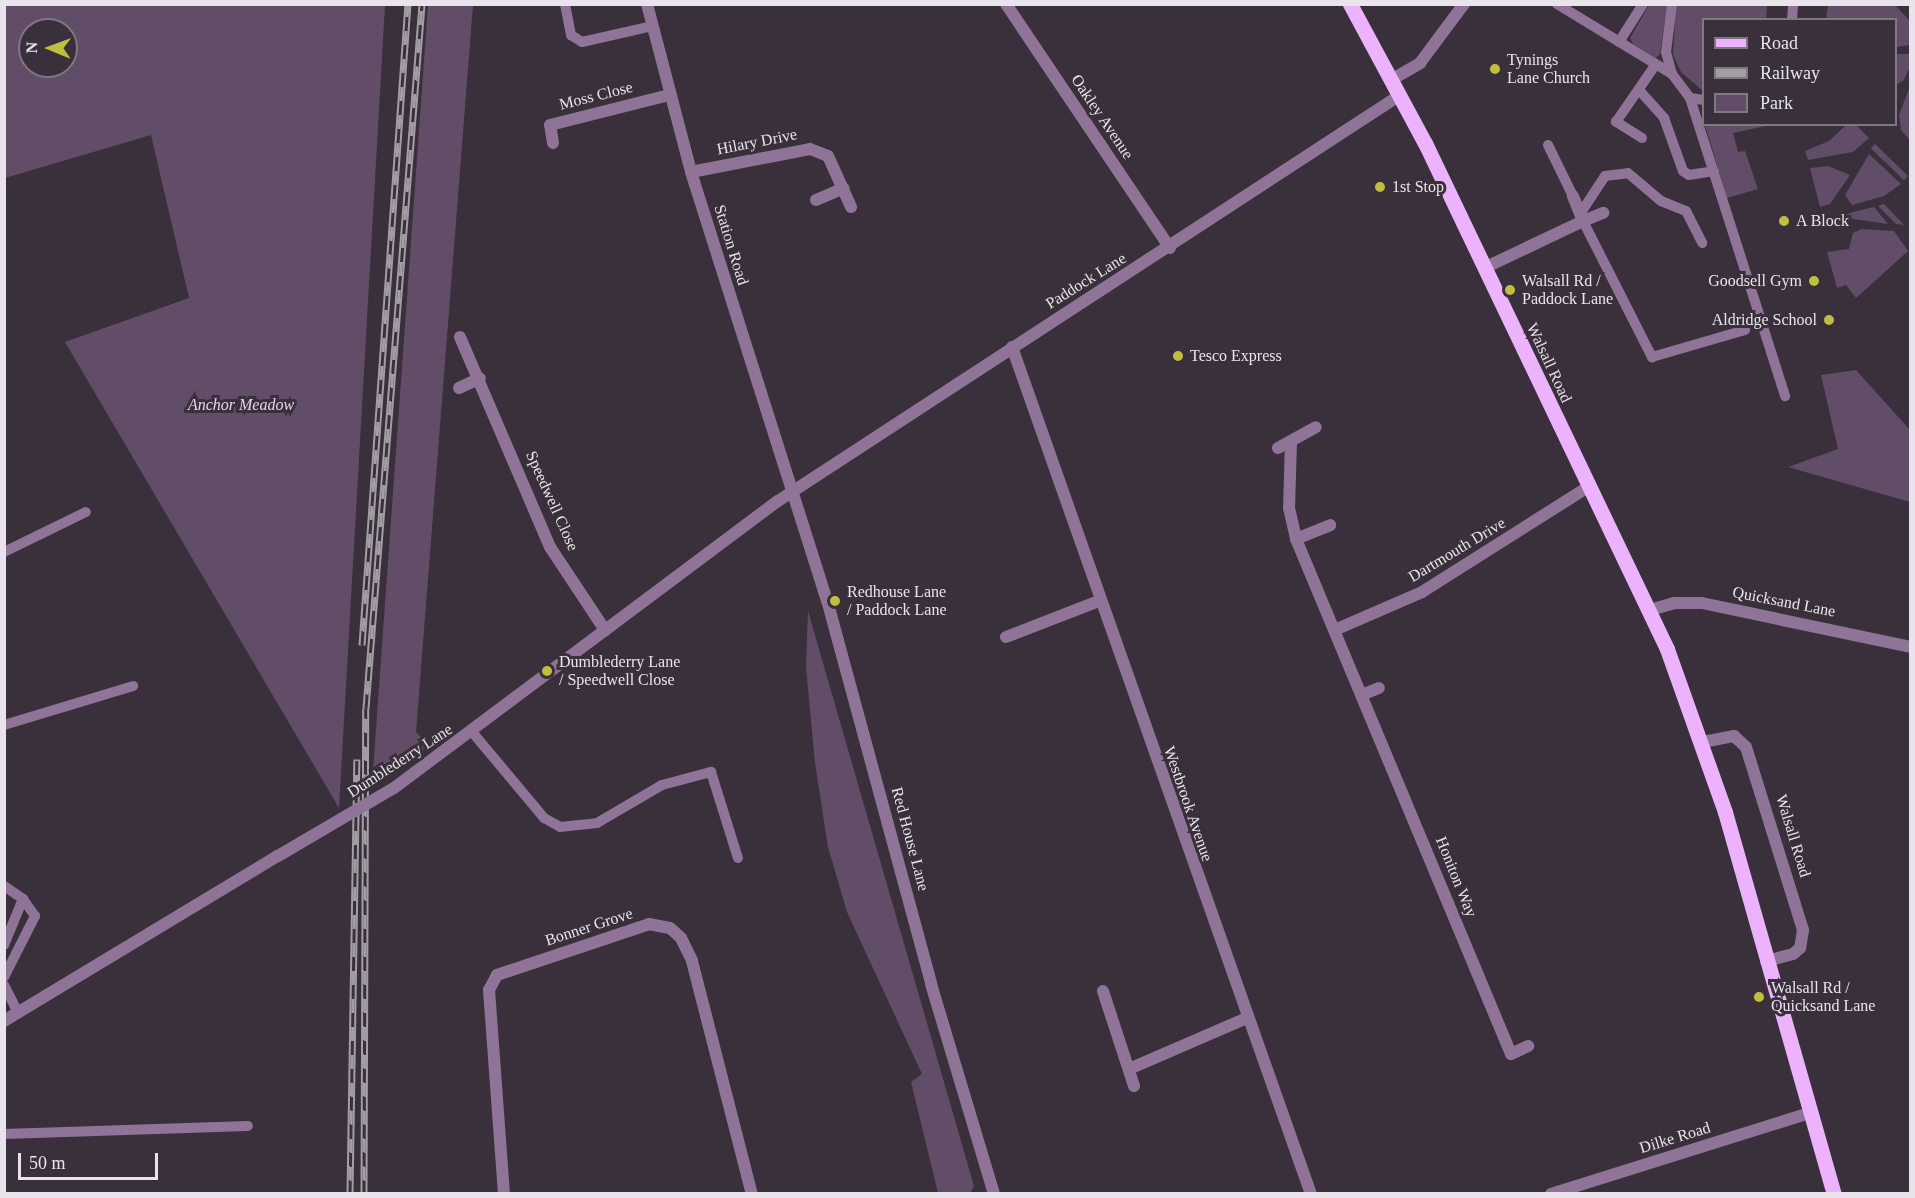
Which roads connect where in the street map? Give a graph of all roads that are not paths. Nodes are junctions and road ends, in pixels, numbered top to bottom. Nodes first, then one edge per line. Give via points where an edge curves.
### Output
1 (564, 4) edge
2 (647, 4) edge
3 (1006, 4) edge
4 (1350, 4) edge
5 (1464, 4) edge
6 (1557, 4) edge
7 (1643, 4) edge
8 (1672, 4) edge
9 (653, 26) junction
10 (1619, 42) junction
11 (1656, 64) junction
12 (1672, 74) junction
13 (1391, 80) junction
14 (1639, 90) junction
15 (669, 95) junction
16 (1400, 95) junction
17 (1690, 98) junction
18 (1702, 100) edge
19 (1642, 138) dead end
20 (553, 143) dead end
21 (1548, 145) dead end
22 (1714, 171) junction
23 (691, 172) junction
24 (844, 189) junction
25 (1573, 196) joint
26 (816, 200) dead end
27 (851, 207) dead end
28 (1604, 213) dead end
29 (1582, 218) junction
30 (1702, 243) dead end
31 (1170, 248) junction
32 (1484, 268) junction
33 (1745, 330) dead end
34 (460, 337) dead end
35 (1012, 347) junction
36 (480, 378) junction
37 (459, 388) dead end
38 (1785, 396) dead end
39 (1316, 427) dead end
40 (1291, 442) junction
41 (1278, 448) dead end
42 (1588, 487) junction
43 (790, 494) junction
44 (86, 512) dead end
45 (1330, 525) dead end
46 (1296, 539) junction
47 (4, 552) edge
48 (1099, 601) junction
49 (1650, 610) junction
50 (1337, 629) junction
51 (605, 630) junction
52 (1006, 637) dead end
53 (1911, 647) edge
54 (133, 686) dead end
55 (1379, 688) dead end
56 (1364, 694) junction
57 (4, 725) edge
58 (473, 733) junction
59 (1703, 742) junction
60 (738, 858) dead end
61 (4, 886) edge
62 (23, 899) junction
63 (4, 945) edge
64 (1766, 962) junction
65 (4, 977) edge
66 (4, 985) edge
67 (1103, 992) dead end
68 (18, 1013) junction
69 (1247, 1018) junction
70 (4, 1021) edge
71 (1528, 1046) dead end
72 (1129, 1069) junction
73 (1134, 1086) dead end
74 (1809, 1113) junction
75 (248, 1126) dead end
76 (4, 1134) edge
77 (504, 1194) edge
78 (752, 1194) edge
79 (994, 1194) edge
80 (1311, 1194) edge
81 (1551, 1194) edge
82 (1834, 1194) edge

1 - 9 lane via 571,35 582,42
2 - 9 street, Station Road
3 - 31 street, Oakley Avenue
4 - 13 main road, Walsall Road
5 - 13 street via 1420,63
6 - 10 lane
7 - 10 lane
8 - 12 lane via 1666,52
9 - 15 street, Station Road
10 - 11 lane
11 - 12 lane
11 - 14 lane
12 - 17 lane
13 - 16 main road, Walsall Road
14 - 19 lane via 1616,122
14 - 22 lane via 1664,118 1683,171 1689,175
15 - 20 street, Moss Close via 550,125
15 - 23 street, Station Road
16 - 31 street, Paddock Lane
16 - 32 main road, Walsall Road
17 - 18 lane
17 - 22 lane
21 - 25 lane
22 - 38 lane
23 - 24 street, Hilary Drive via 810,149 828,156
23 - 43 street, Station Road
24 - 26 street
24 - 27 street, Hilary Drive
25 - 29 street
28 - 29 street
29 - 30 lane via 1605,176 1628,172 1661,201 1686,211
29 - 32 street
29 - 33 lane via 1652,357
31 - 35 street, Paddock Lane
32 - 42 main road, Walsall Road
34 - 36 street, Speedwell Close
35 - 43 street, Paddock Lane
35 - 48 street, Westbrook Avenue
36 - 37 street
36 - 51 street, Speedwell Close via 550,547
39 - 40 street
40 - 41 street
40 - 46 street, Honiton Way via 1289,508
42 - 49 main road, Walsall Road
42 - 50 street, Dartmouth Drive via 1422,592
43 - 51 street, Dumblederry Lane
43 - 79 street, Red House Lane via 830,611 931,984
44 - 47 lane
45 - 46 street
46 - 50 street, Honiton Way
48 - 52 street
48 - 69 street, Westbrook Avenue
49 - 53 street, Quicksand Lane via 1674,603 1713,605
49 - 59 main road, Walsall Road
50 - 56 street, Honiton Way
51 - 58 street, Dumblederry Lane
54 - 57 lane
55 - 56 street
56 - 71 street, Honiton Way via 1511,1054
58 - 60 lane via 544,818 560,826 597,823 662,785 711,772
58 - 68 street, Dumblederry Lane, bridge via 394,788
59 - 64 main road, Walsall Road
59 - 64 street, Walsall Road via 1734,736 1746,747 1803,930 1800,948
61 - 62 lane
62 - 63 lane
62 - 65 lane via 35,916
64 - 74 main road, Walsall Road
66 - 68 lane
67 - 72 street
68 - 70 street, Dumblederry Lane
69 - 72 street
69 - 80 street, Westbrook Avenue
72 - 73 street
74 - 81 street, Dilke Road
74 - 82 main road, Walsall Road
75 - 76 lane
77 - 78 street, Bonner Grove via 489,990 497,975 649,924 670,928 681,938 692,961

